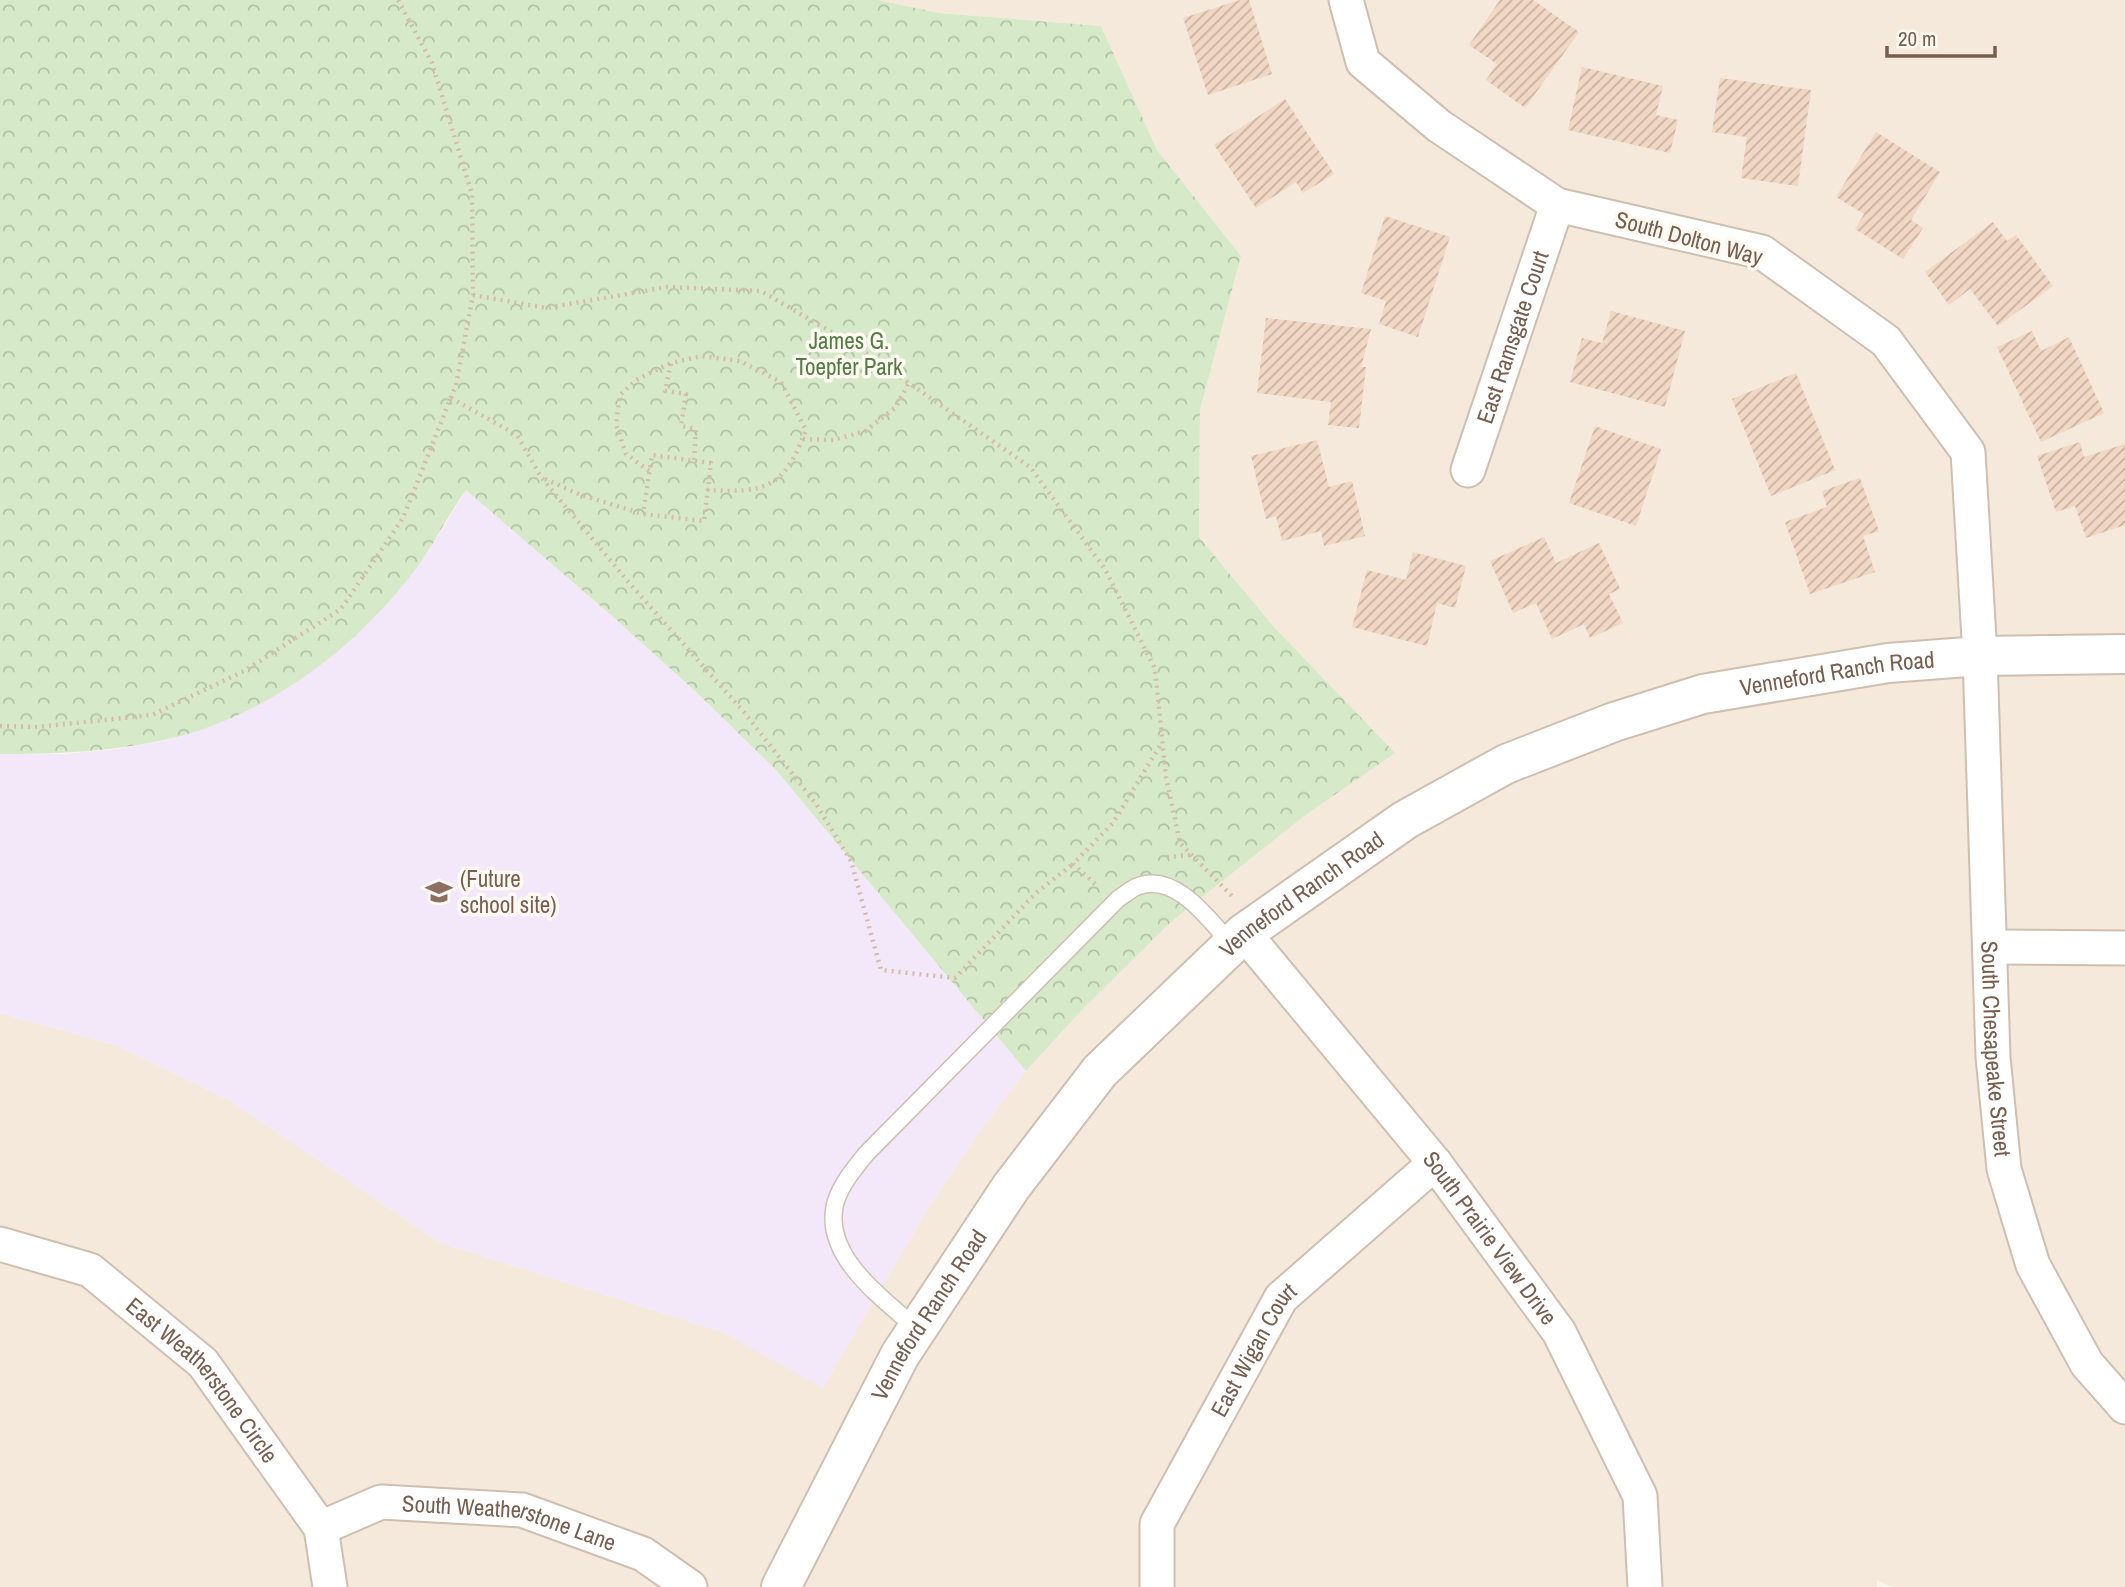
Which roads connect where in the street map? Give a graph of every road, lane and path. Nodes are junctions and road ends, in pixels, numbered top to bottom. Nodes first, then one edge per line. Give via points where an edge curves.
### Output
1 (398, 0) edge
2 (1346, 0) edge
3 (1557, 205) junction
4 (474, 295) junction
5 (671, 363) junction
6 (909, 383) junction
7 (451, 398) junction
8 (803, 439) junction
9 (694, 460) junction
10 (1468, 470) dead end
11 (650, 471) junction
12 (541, 477) junction
13 (707, 490) junction
14 (643, 514) junction
15 (2125, 654) edge
16 (1980, 656) junction
17 (0, 726) edge
18 (1162, 742) junction
19 (1191, 855) junction
20 (1156, 858) dead end
21 (1073, 864) junction
22 (1104, 880) dead end
23 (1245, 934) junction
24 (1990, 947) junction
25 (2125, 948) edge
26 (1434, 1163) junction
27 (0, 1244) edge
28 (918, 1329) junction
29 (2125, 1407) edge
30 (321, 1528) junction
31 (330, 1587) edge
32 (690, 1587) edge
33 (781, 1587) edge
34 (1157, 1587) edge
35 (1645, 1587) edge

1 - 4 path via 432,63 472,194
2 - 3 street, South Dolton Way via 1363,62 1439,126
3 - 10 street, East Ramsgate Court
3 - 16 street, South Dolton Way via 1762,253 1886,341 1968,452
4 - 6 path via 546,308 667,287 761,292 854,345
4 - 7 path
5 - 8 path via 702,356 740,361 781,382 806,430
5 - 9 path via 665,391 686,394 681,426 696,429
5 - 11 path via 636,380 620,395 616,424 626,454
6 - 8 path via 895,408 865,431 833,440
6 - 18 path via 1030,467 1105,569 1155,669
7 - 12 path via 517,435
7 - 17 path via 403,519 341,609 244,671 152,715 37,727
8 - 13 path via 794,461 781,476 760,488
9 - 11 path via 652,455
9 - 13 path via 711,463
11 - 14 path
12 - 14 path
12 - 21 path via 743,711 816,804 851,861 881,970 955,978 1036,893
13 - 14 path via 704,521
15 - 16 street, Venneford Ranch Road
16 - 23 street, Venneford Ranch Road via 1888,663 1703,694 1614,722 1506,764 1405,820
16 - 24 street, South Chesapeake Street
18 - 19 path via 1180,843
18 - 21 path via 1113,823
19 - 20 path
19 - 23 path
21 - 22 path via 1094,885
23 - 26 street, South Prairie View Drive
23 - 28 street, Venneford Ranch Road via 1100,1071 1011,1187
23 - 28 lane via 1173,888 1136,887 1118,899 866,1154 848,1176 834,1209 836,1237 856,1274
24 - 25 street
24 - 29 street, South Chesapeake Street via 1993,1057 2004,1169 2033,1265 2087,1364
26 - 34 street, East Wigan Court via 1281,1298 1157,1524
26 - 35 street, South Prairie View Drive via 1559,1332 1640,1496
27 - 30 street, East Weatherstone Circle via 90,1270 203,1363
28 - 33 street, Venneford Ranch Road via 900,1354
30 - 31 street, East Weatherstone Circle
30 - 32 street, South Weatherstone Lane via 381,1503 522,1510 643,1554

